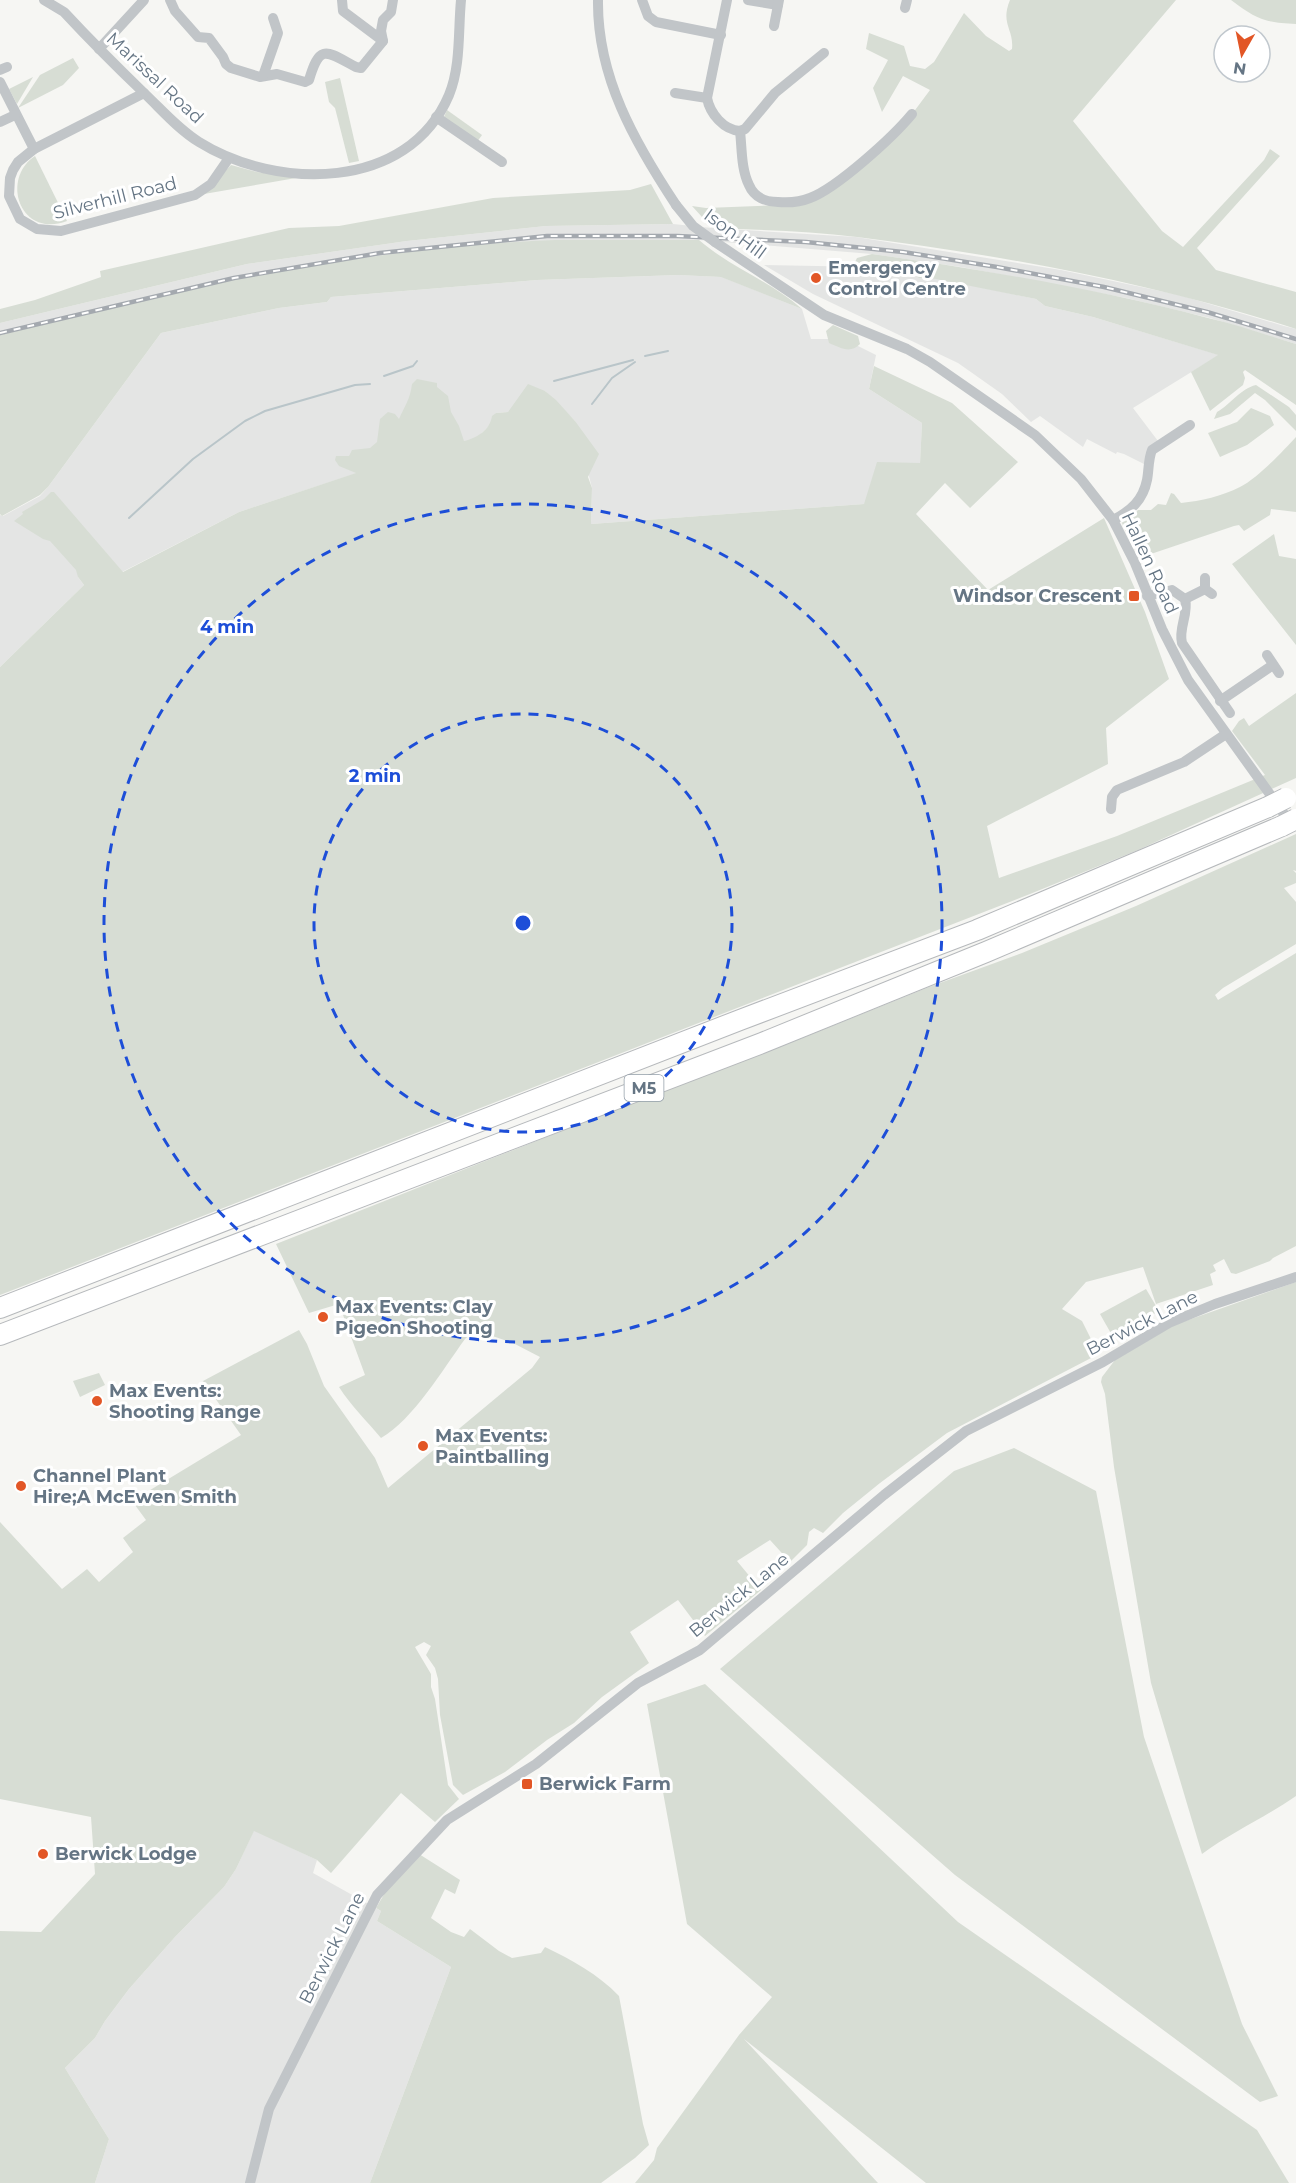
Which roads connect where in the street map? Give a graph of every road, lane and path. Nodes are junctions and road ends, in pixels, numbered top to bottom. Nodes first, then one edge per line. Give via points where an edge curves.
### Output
1 (44, 0) edge
2 (144, 0) edge
3 (170, 0) edge
4 (342, 0) edge
5 (393, 0) edge
6 (461, 0) edge
7 (598, 0) edge
8 (642, 0) edge
9 (728, 0) edge
10 (747, 0) edge
11 (779, 3) edge
12 (273, 18) dead end
13 (774, 26) dead end
14 (721, 35) junction
15 (383, 41) junction
16 (99, 49) junction
17 (824, 53) dead end
18 (263, 76) junction
19 (0, 82) edge
20 (144, 93) junction
21 (675, 93) dead end
22 (707, 98) junction
23 (15, 114) junction
24 (912, 114) dead end
25 (436, 117) junction
26 (0, 122) edge
27 (740, 131) junction
28 (34, 149) junction
29 (229, 158) junction
30 (502, 162) dead end
31 (824, 315) joint
32 (1190, 425) dead end
33 (1113, 520) junction
34 (1207, 587) dead end
35 (1148, 596) junction
36 (1185, 599) junction
37 (1267, 655) dead end
38 (1220, 701) junction
39 (1230, 713) dead end
40 (1226, 734) junction
41 (1283, 799) edge
42 (1111, 809) dead end
43 (1291, 825) edge
44 (1296, 1277) edge
45 (0, 1308) edge
46 (0, 1335) edge
47 (250, 2183) edge

1 - 16 street, Marissal Road via 64,12
2 - 16 street
3 - 18 street via 198,37 209,38 231,68
4 - 15 street via 343,11
5 - 15 street via 391,12 383,20
6 - 25 street, Marissal Road via 456,67 448,98
7 - 31 street, Ison Hill, bridge via 600,45 629,129 676,205 693,226
8 - 14 street via 648,16 656,22
9 - 14 street
10 - 11 street
11 - 13 street
12 - 18 street via 278,33
14 - 22 street
15 - 18 street via 361,68 328,53 315,60 307,82 277,74
16 - 20 street, Marissal Road
17 - 27 street via 775,93
19 - 23 street
20 - 28 street, Silverhill Road
20 - 29 street, Marissal Road via 198,141
21 - 22 street
22 - 27 street via 720,122
23 - 26 street
23 - 28 street
24 - 27 street via 836,183 798,202 768,201 753,192 745,175
25 - 29 street, Marissal Road via 406,148 376,164 351,170 286,173
25 - 30 street
28 - 29 street, Silverhill Road via 13,170 9,196 20,219 48,231 61,231 195,195 211,184
31 - 33 street, Hallen Road via 907,349 1014,419 1081,479
32 - 33 street via 1152,450 1147,481 1138,502
33 - 35 street, Hallen Road
34 - 36 street
35 - 36 street via 1172,590
35 - 40 street, Hallen Road via 1188,680
36 - 38 street via 1182,643
37 - 38 street via 1276,669
38 - 39 street
40 - 42 street via 1184,762 1117,790
40 - 43 street, Hallen Road
41 - 45 highway, M5 via 977,930
43 - 46 highway, M5 via 773,1039
44 - 47 street, Berwick Lane via 1169,1323 1103,1362 966,1431 700,1650 638,1683 536,1764 447,1820 377,1895 269,2109

